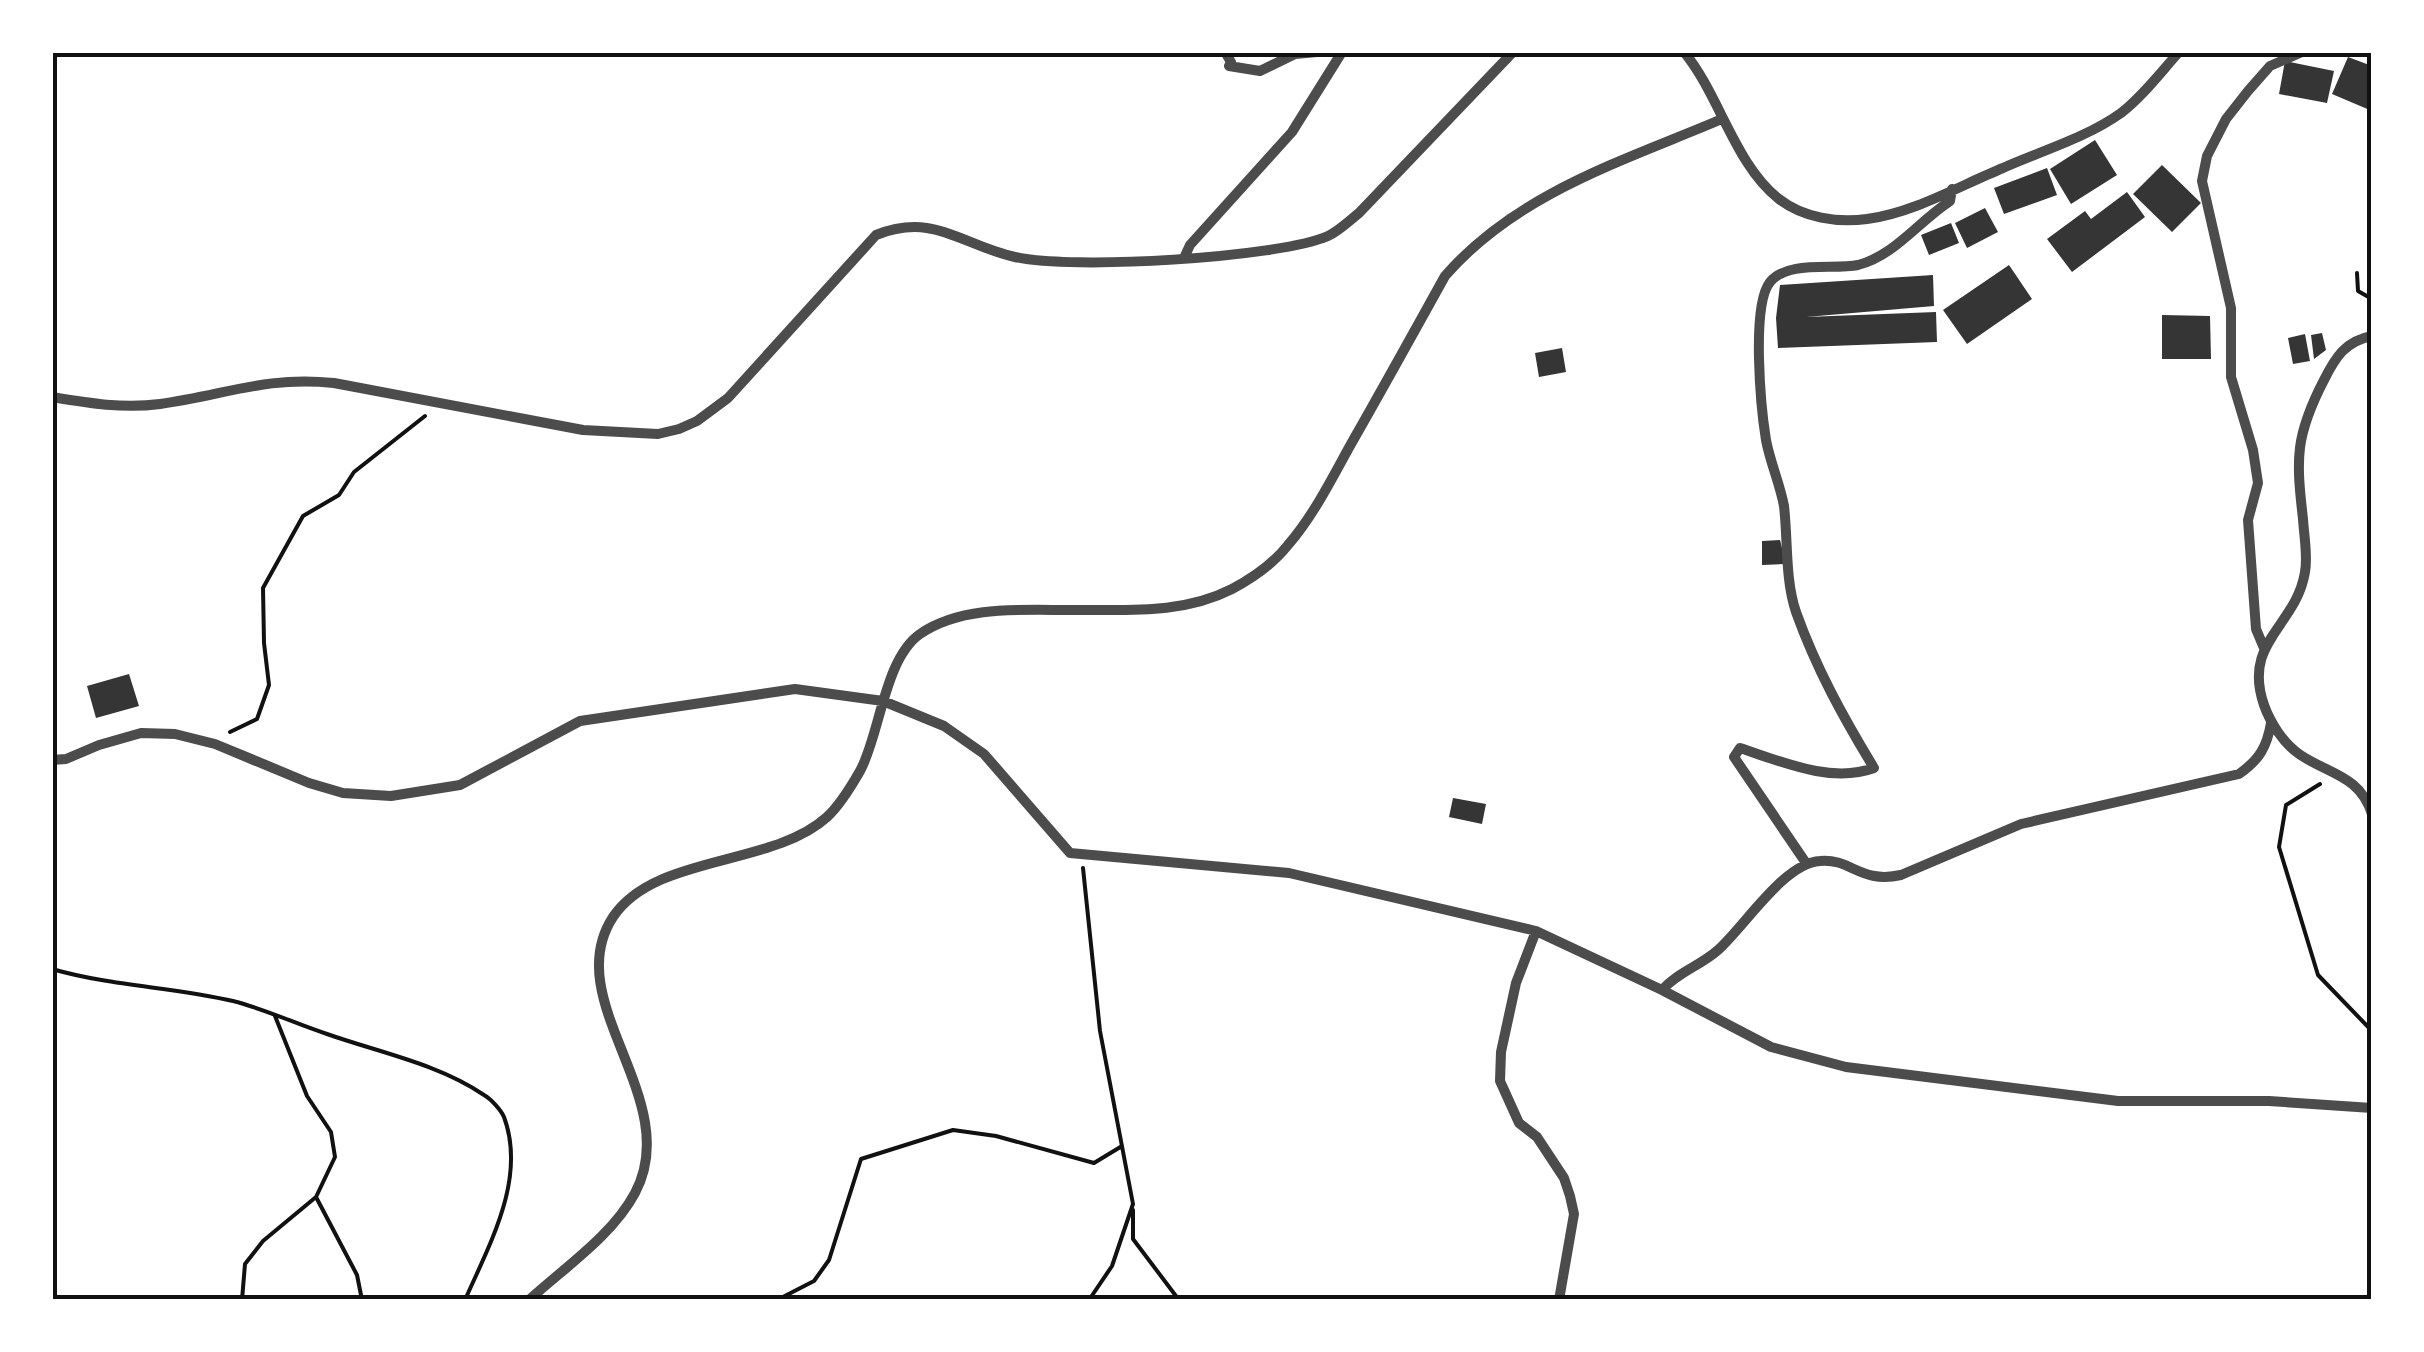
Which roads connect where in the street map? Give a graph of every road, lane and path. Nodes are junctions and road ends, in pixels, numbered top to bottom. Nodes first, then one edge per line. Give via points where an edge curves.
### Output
1 (1224, 52) edge
2 (1317, 52) edge
3 (1342, 52) edge
4 (1513, 52) edge
5 (1684, 52) edge
6 (2179, 52) edge
7 (2302, 52) edge
8 (1722, 119) junction
9 (1952, 189) junction
10 (1184, 258) junction
11 (2357, 272) dead end
12 (2372, 299) edge
13 (2372, 336) edge
14 (52, 397) edge
15 (441, 404) junction
16 (2264, 648) junction
17 (883, 702) junction
18 (2271, 722) junction
19 (210, 742) junction
20 (52, 760) edge
21 (2326, 767) junction
22 (2372, 814) edge
23 (1081, 854) junction
24 (1806, 863) junction
25 (1536, 931) junction
26 (52, 969) edge
27 (1662, 990) junction
28 (275, 1016) junction
29 (2372, 1031) edge
30 (2372, 1108) edge
31 (1122, 1146) junction
32 (316, 1197) junction
33 (1133, 1204) junction
34 (242, 1300) edge
35 (362, 1300) edge
36 (464, 1300) edge
37 (528, 1300) edge
38 (777, 1300) edge
39 (1089, 1300) edge
40 (1179, 1300) edge
41 (1559, 1300) edge

1 - 2 street via 1230,66 1260,70
3 - 10 street via 1292,132
4 - 10 street via 1359,214 1330,235
5 - 8 street
6 - 9 street via 2139,98 2100,127
7 - 16 street via 2270,66 2226,119 2202,181 2231,308 2231,377 2258,483 2248,520 2256,629
8 - 9 street via 1761,180 1780,200 1808,214 1868,219
8 - 17 street via 1545,195 1470,248 1445,276 1314,508 1264,570 1231,590 1163,610 946,618 915,636
9 - 24 street via 1950,200 1890,254 1857,265 1782,272 1763,300 1758,353 1766,440 1783,501 1794,607 1825,687 1874,768 1859,774 1805,769 1740,748 1734,757
10 - 15 street via 1015,258 932,227 895,228 876,235 728,398 698,422 658,434 582,430
11 - 12 path via 2358,291
13 - 16 street via 2337,354 2305,420 2296,462 2306,570 2292,607
14 - 15 street via 134,406 296,379
15 - 19 path via 354,472 338,495 303,516 263,588 269,685 257,719
16 - 18 street via 2259,681
17 - 19 street via 795,689 613,714 580,721 460,785 390,796 309,783
17 - 23 street via 944,726 984,754 1070,853
17 - 37 street via 861,770 827,817 778,845 670,876 613,918 602,950 600,990 646,1117 647,1152 637,1190 616,1223
18 - 21 street via 2297,753
18 - 24 street via 2262,752 2240,774 2021,824 1901,876 1870,877 1832,860
19 - 20 street via 140,732
21 - 22 street via 2362,792
21 - 29 path via 2325,780 2286,805 2279,847 2318,975
23 - 25 street via 1289,873
23 - 31 path via 1100,1031
24 - 27 street via 1716,952
25 - 27 street
25 - 41 street via 1516,983 1500,1081 1519,1124 1537,1138 1570,1196 1574,1214
26 - 28 path via 238,1002
27 - 30 street via 1771,1047 1846,1067 2118,1101
28 - 32 path via 307,1096 331,1132 335,1157
28 - 36 path via 447,1075 486,1096 503,1114 510,1185
31 - 33 path
31 - 38 path via 1094,1163 954,1130 861,1159 829,1260 814,1281
32 - 34 path via 244,1264
32 - 35 path
33 - 39 path via 1112,1266
33 - 40 path via 1133,1239

